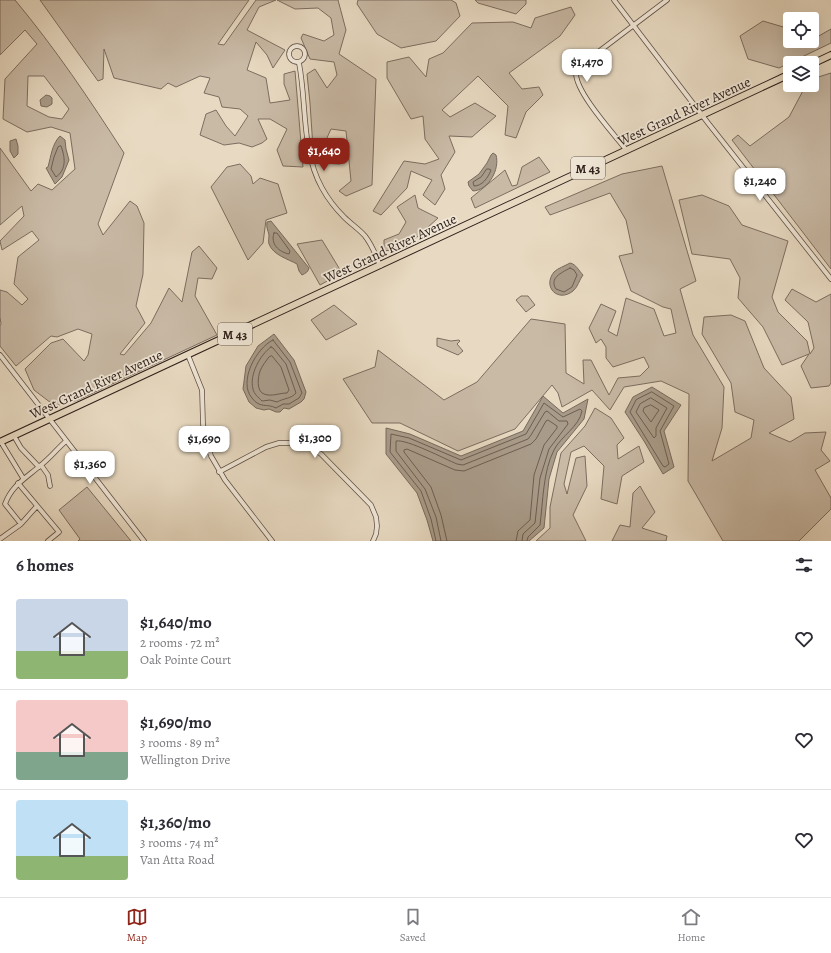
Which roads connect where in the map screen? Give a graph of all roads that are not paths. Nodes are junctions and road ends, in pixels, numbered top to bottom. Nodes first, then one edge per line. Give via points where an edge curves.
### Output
1 (614, 0) edge
2 (667, 0) edge
3 (634, 26) junction
4 (831, 55) edge
5 (819, 61) edge
6 (299, 63) junction
7 (783, 77) edge
8 (702, 115) junction
9 (627, 151) junction
10 (380, 266) junction
11 (831, 280) edge
12 (0, 355) edge
13 (188, 355) junction
14 (50, 419) junction
15 (14, 436) junction
16 (66, 441) junction
17 (0, 442) edge
18 (40, 466) junction
19 (219, 472) junction
20 (23, 478) junction
21 (18, 483) junction
22 (50, 486) dead end
23 (37, 506) junction
24 (21, 524) junction
25 (0, 540) edge
26 (48, 541) edge
27 (144, 541) edge
28 (272, 541) edge
29 (373, 541) edge

1 - 3 street
2 - 3 street
3 - 8 street
3 - 9 street via 585,62 576,74 585,96
4 - 5 main road
6 - 6 street via 305,58 305,52 301,47 294,46 289,57
6 - 10 street via 310,157 315,172 331,201 370,244
7 - 8 main road, West Grand River Avenue / M 43
8 - 9 main road, West Grand River Avenue / M 43
8 - 11 street
9 - 10 main road, West Grand River Avenue / M 43
10 - 13 main road, West Grand River Avenue / M 43
12 - 14 street
13 - 14 main road, West Grand River Avenue / M 43
13 - 19 street via 201,386 205,436
14 - 15 main road, West Grand River Avenue / M 43
14 - 16 street
15 - 17 main road, West Grand River Avenue / M 43
15 - 18 street via 21,448
16 - 18 street
16 - 27 street
17 - 20 street
18 - 20 street
18 - 22 street via 48,475
19 - 28 street
19 - 29 street via 266,447 279,443 309,446 321,454 371,506 377,526
20 - 21 street
21 - 23 street
21 - 24 street via 5,504
23 - 24 street
23 - 26 street via 60,532
24 - 25 street

